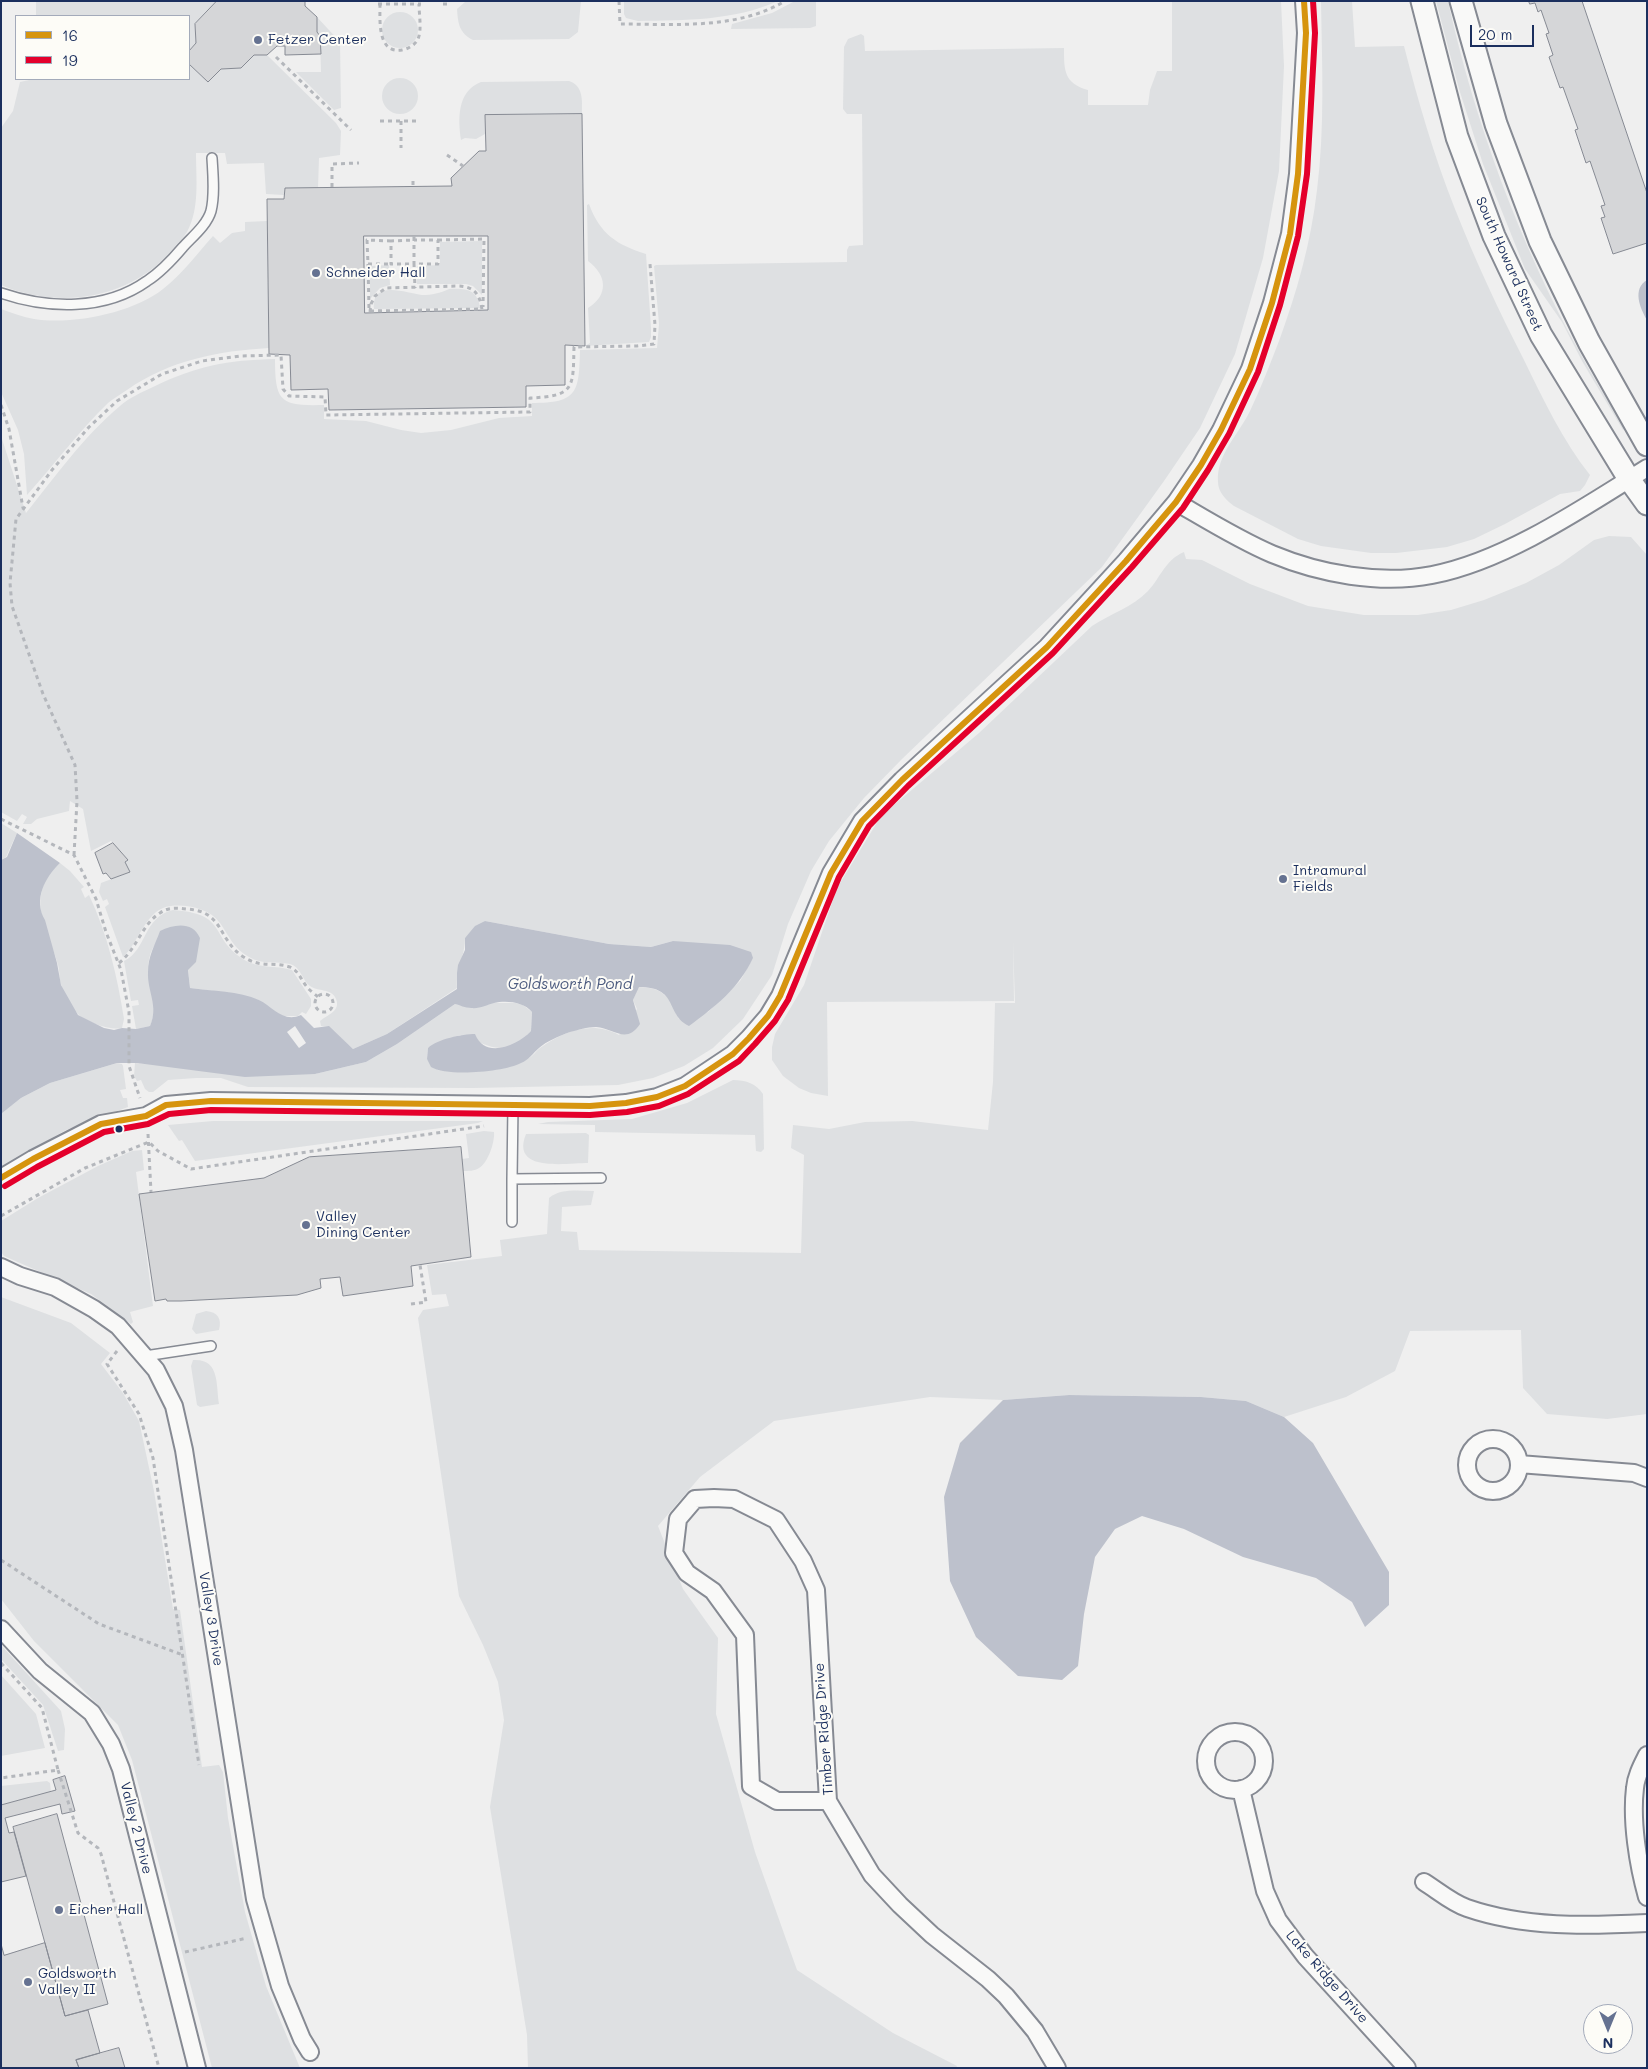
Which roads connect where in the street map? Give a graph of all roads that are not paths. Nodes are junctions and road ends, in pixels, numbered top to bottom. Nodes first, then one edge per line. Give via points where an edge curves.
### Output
1 (1304, 1) edge
2 (1422, 1) edge
3 (1461, 1) edge
4 (212, 158) dead end
5 (1, 293) edge
6 (1647, 445) edge
7 (1647, 468) edge
8 (1629, 479) junction
9 (1176, 502) junction
10 (1647, 504) edge
11 (513, 1105) junction
12 (1, 1178) edge
13 (601, 1178) dead end
14 (512, 1179) junction
15 (512, 1222) dead end
16 (1, 1267) edge
17 (211, 1346) dead end
18 (145, 1356) junction
19 (1519, 1464) dead end
20 (1647, 1478) edge
21 (1, 1629) edge
22 (1647, 1754) edge
23 (1241, 1790) dead end
24 (828, 1801) junction
25 (1424, 1882) dead end
26 (1647, 1897) edge
27 (1647, 1923) edge
28 (310, 2052) dead end
29 (197, 2068) edge
30 (1057, 2068) edge
31 (1407, 2068) edge

1 - 9 street via 1306,33 1298,174 1290,234 1250,369 1201,465
2 - 8 street, South Howard Street via 1457,138 1494,236 1541,335
3 - 6 street via 1496,124 1540,241 1589,342
4 - 5 lane via 211,212 180,251 146,282 110,298 74,305 40,304
7 - 8 street
8 - 9 street via 1481,561 1431,576 1400,579 1329,571 1272,554
8 - 10 street, South Howard Street
9 - 11 street via 1047,647 862,821 831,873 780,996 768,1016 733,1054 685,1086 657,1096 590,1106
11 - 12 street via 211,1101 166,1105 146,1116 101,1124
11 - 14 lane
13 - 14 lane
14 - 15 lane
16 - 18 street, Valley 3 Drive via 55,1287 94,1309 118,1326
17 - 18 lane
18 - 28 street, Valley 3 Drive via 174,1406 184,1450 255,1899 280,1986
19 - 20 street via 1634,1473
21 - 29 street, Valley 2 Drive via 40,1671 92,1713 111,1744 121,1769
22 - 26 street via 1635,1787 1634,1813
23 - 31 street, Lake Ridge Drive via 1265,1891 1278,1920 1305,1956
24 - 24 street, Timber Ridge Drive via 816,1590 776,1520 734,1499 695,1499 678,1519 674,1552 687,1573 713,1591 745,1634 750,1786 777,1801
24 - 30 street, Timber Ridge Drive via 872,1875 932,1935 1006,1996 1036,2031
25 - 27 street via 1465,1908 1520,1921 1585,1926

